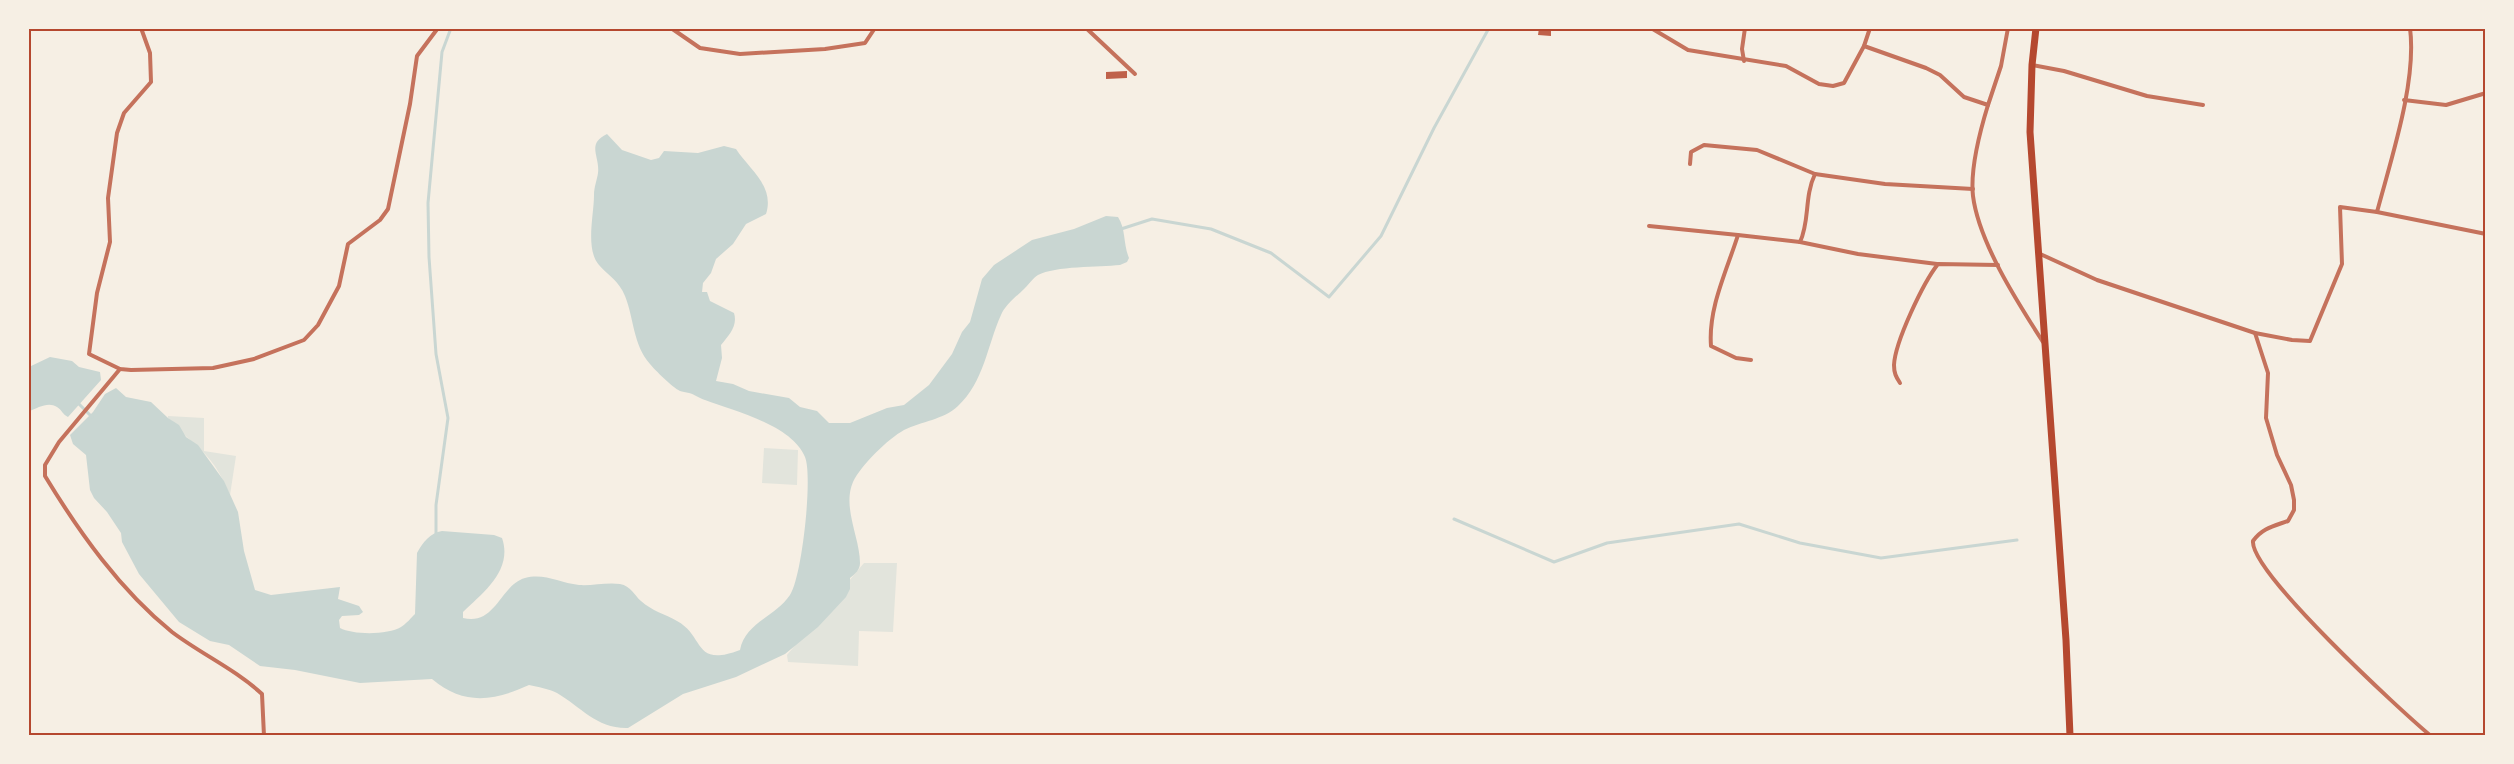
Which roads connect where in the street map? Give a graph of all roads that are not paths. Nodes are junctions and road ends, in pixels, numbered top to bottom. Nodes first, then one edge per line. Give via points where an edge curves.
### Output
1 (141, 28) edge
2 (438, 28) edge
3 (671, 28) edge
4 (875, 28) edge
5 (1086, 28) edge
6 (1618, 28) edge
7 (1624, 28) edge
8 (1651, 28) edge
9 (1745, 28) edge
10 (1870, 28) edge
11 (2008, 28) edge
12 (2036, 28) edge
13 (2410, 28) edge
14 (1864, 46) junction
15 (1744, 61) junction
16 (2032, 65) junction
17 (1135, 74) dead end
18 (2486, 93) edge
19 (2404, 100) junction
20 (1988, 105) junction
21 (2203, 105) dead end
22 (1690, 164) dead end
23 (1815, 174) junction
24 (1973, 189) junction
25 (2378, 212) junction
26 (1649, 226) dead end
27 (2486, 234) edge
28 (1738, 235) junction
29 (1800, 242) junction
30 (2038, 252) junction
31 (1938, 264) junction
32 (1998, 265) junction
33 (2255, 333) junction
34 (2045, 346) junction
35 (1751, 360) dead end
36 (120, 369) junction
37 (1900, 383) dead end
38 (264, 735) edge
39 (2070, 735) edge
40 (2432, 735) edge

1 - 36 street via 150,53 151,82 124,113 117,133 108,198 110,242 97,293 89,354
2 - 36 street via 417,56 388,209 380,220 348,244 339,286 318,324 304,340 254,359 213,368
3 - 4 street via 700,48 740,54 825,49 866,42
5 - 17 street
6 - 7 street
8 - 15 street via 1688,50
9 - 15 street
10 - 14 street
11 - 20 street
12 - 16 highway
13 - 19 street via 2413,49
14 - 15 street via 1844,83 1833,86 1818,84 1785,66
14 - 20 street via 1926,68 1964,97
16 - 21 street via 2147,96
16 - 30 highway via 2030,132
18 - 19 street via 2446,105
19 - 25 street
20 - 24 street
22 - 23 street via 1691,152 1704,145 1757,150
23 - 24 street via 1885,184
23 - 29 street via 1808,189
24 - 32 street via 1983,234
25 - 27 street
25 - 33 street via 2340,207 2342,264 2310,341
26 - 28 street
28 - 29 street
28 - 35 street via 1712,322 1711,346 1736,358
29 - 31 street
30 - 33 street via 2097,279
30 - 34 highway
31 - 32 street
31 - 37 street via 1927,279 1898,350 1895,374
32 - 34 street
33 - 40 street via 2268,373 2266,418 2291,485 2294,510 2288,521 2258,534 2253,551 2310,621
34 - 39 highway
36 - 38 street via 68,432 45,465 45,476 104,565 126,588 170,630 262,694

